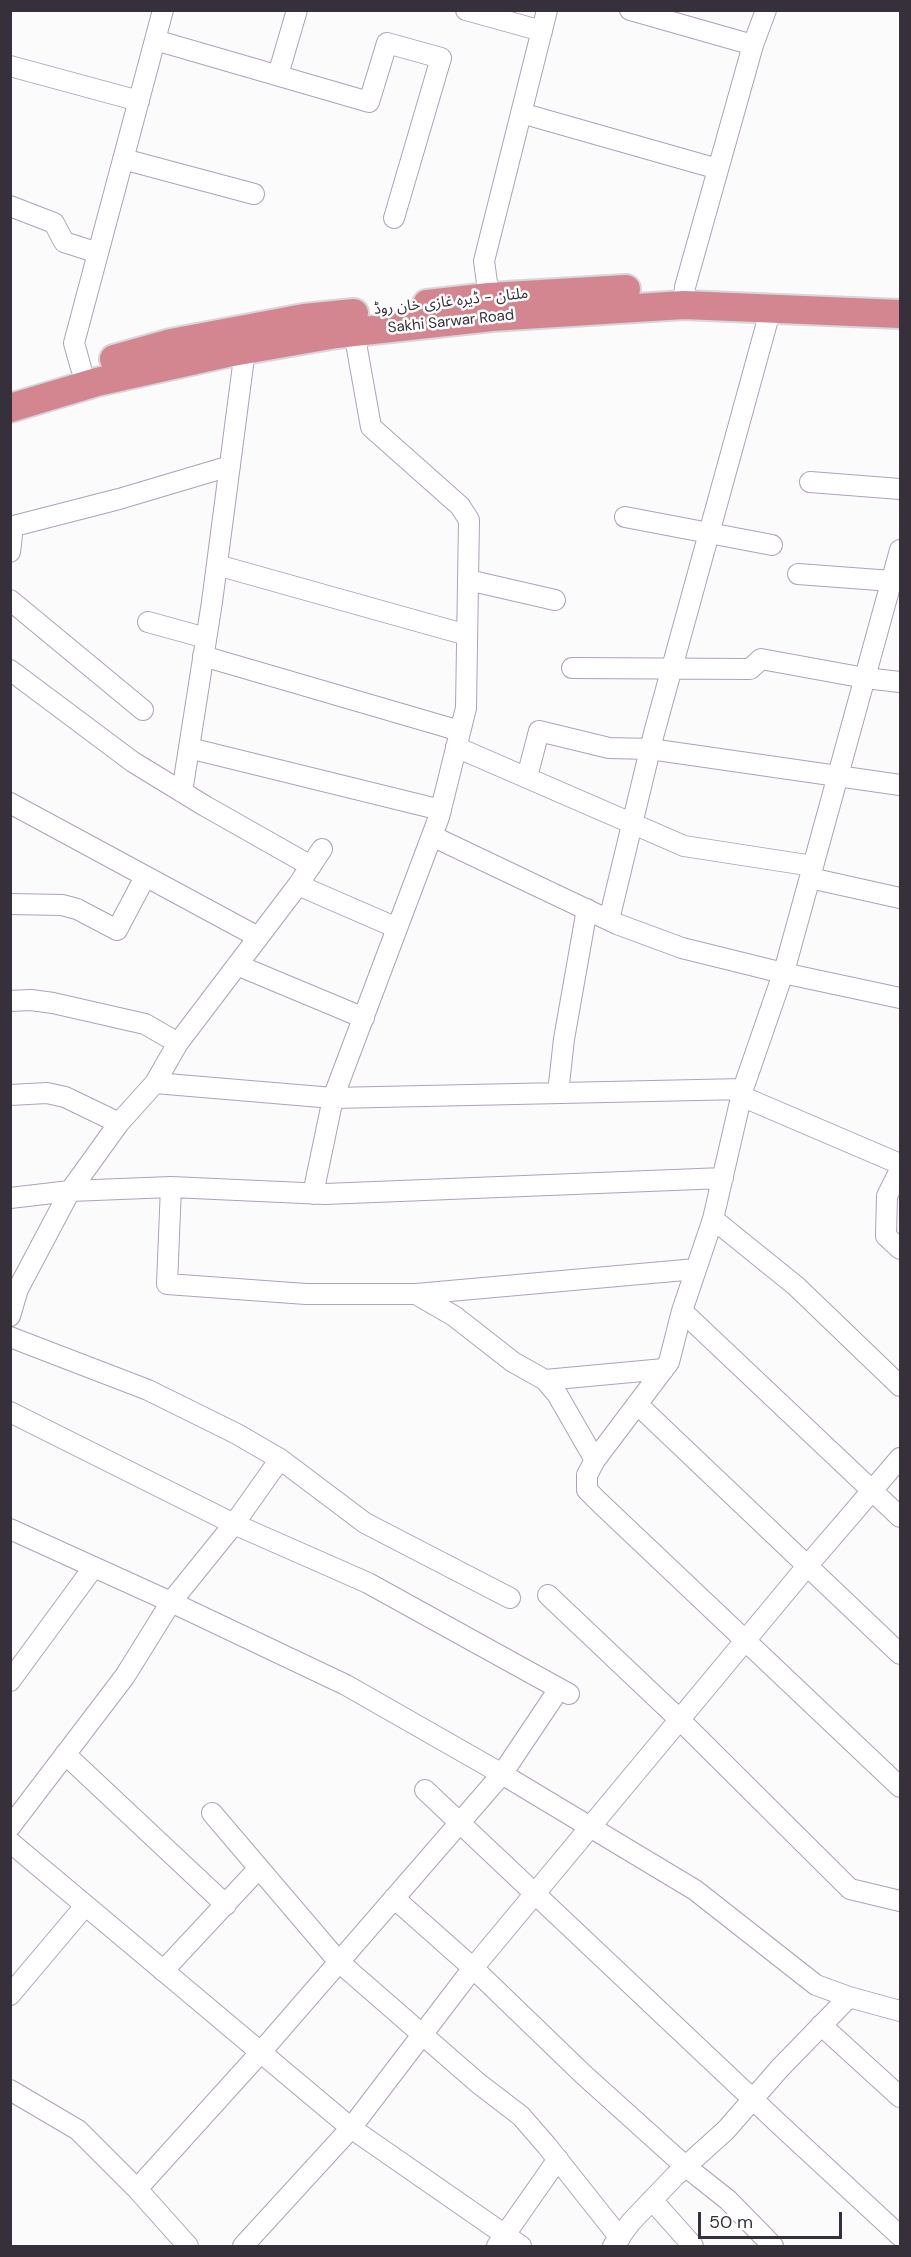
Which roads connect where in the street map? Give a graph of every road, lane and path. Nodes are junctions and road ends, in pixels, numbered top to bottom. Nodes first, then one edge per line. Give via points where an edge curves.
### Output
1 (163, 10) edge
2 (297, 10) edge
3 (466, 10) edge
4 (547, 10) edge
5 (630, 10) edge
6 (766, 10) edge
7 (542, 31) junction
8 (155, 40) junction
9 (753, 45) junction
10 (10, 66) edge
11 (278, 75) junction
12 (139, 101) junction
13 (521, 113) junction
14 (123, 159) junction
15 (718, 169) junction
16 (254, 194) dead end
17 (10, 206) edge
18 (394, 218) dead end
19 (98, 253) junction
20 (900, 294) edge
21 (685, 296) junction
22 (489, 297) junction
23 (771, 308) junction
24 (900, 314) edge
25 (354, 332) junction
26 (245, 350) junction
27 (174, 353) junction
28 (81, 368) junction
29 (10, 387) edge
30 (10, 408) edge
31 (230, 466) junction
32 (810, 482) dead end
33 (900, 489) edge
34 (625, 518) dead end
35 (12, 527) edge
36 (708, 534) junction
37 (772, 545) dead end
38 (900, 550) edge
39 (10, 552) edge
40 (217, 565) junction
41 (798, 574) dead end
42 (468, 580) junction
43 (894, 587) edge
44 (10, 600) edge
45 (555, 600) dead end
46 (148, 622) dead end
47 (467, 635) junction
48 (205, 647) junction
49 (572, 668) dead end
50 (672, 669) junction
51 (10, 670) edge
52 (865, 678) junction
53 (900, 682) edge
54 (143, 710) dead end
55 (458, 739) junction
56 (189, 748) junction
57 (650, 749) junction
58 (527, 777) junction
59 (837, 777) junction
60 (900, 785) edge
61 (182, 792) junction
62 (10, 803) edge
63 (441, 810) junction
64 (632, 824) junction
65 (432, 836) junction
66 (322, 849) dead end
67 (311, 866) junction
68 (811, 872) junction
69 (145, 877) junction
70 (298, 885) junction
71 (900, 898) edge
72 (10, 904) edge
73 (587, 909) junction
74 (609, 920) junction
75 (397, 928) junction
76 (258, 938) junction
77 (237, 964) junction
78 (783, 973) junction
79 (900, 998) edge
80 (10, 1001) edge
81 (364, 1018) junction
82 (178, 1043) junction
83 (155, 1083) junction
84 (558, 1093) junction
85 (742, 1093) junction
86 (10, 1095) edge
87 (333, 1098) junction
88 (119, 1123) junction
89 (900, 1164) edge
90 (900, 1170) edge
91 (723, 1178) junction
92 (171, 1187) junction
93 (70, 1191) junction
94 (313, 1194) junction
95 (10, 1198) edge
96 (713, 1220) junction
97 (900, 1249) edge
98 (696, 1269) junction
99 (14, 1289) edge
100 (416, 1294) junction
101 (682, 1311) junction
102 (10, 1316) edge
103 (10, 1337) edge
104 (664, 1369) junction
105 (545, 1380) junction
106 (900, 1386) edge
107 (637, 1404) junction
108 (10, 1412) edge
109 (900, 1458) edge
110 (280, 1459) junction
111 (595, 1460) junction
112 (873, 1491) junction
113 (900, 1517) edge
114 (234, 1524) junction
115 (10, 1529) edge
116 (808, 1565) junction
117 (93, 1568) junction
118 (548, 1595) dead end
119 (510, 1599) dead end
120 (171, 1602) junction
121 (745, 1641) junction
122 (900, 1654) edge
123 (10, 1681) edge
124 (680, 1720) junction
125 (65, 1754) junction
126 (502, 1774) junction
127 (900, 1787) edge
128 (425, 1790) dead end
129 (212, 1813) dead end
130 (459, 1823) junction
131 (590, 1826) junction
132 (10, 1827) edge
133 (10, 1842) edge
134 (259, 1868) junction
135 (536, 1894) junction
136 (394, 1898) junction
137 (900, 1900) edge
138 (226, 1905) junction
139 (85, 1906) junction
140 (339, 1962) junction
141 (472, 1968) junction
142 (163, 1971) junction
143 (10, 1995) edge
144 (849, 1996) junction
145 (900, 2011) edge
146 (821, 2025) junction
147 (422, 2035) junction
148 (260, 2053) junction
149 (11, 2091) edge
150 (900, 2097) edge
151 (753, 2099) junction
152 (351, 2128) junction
153 (558, 2159) junction
154 (685, 2166) junction
155 (137, 2189) junction
156 (652, 2200) junction
157 (900, 2236) edge
158 (501, 2241) edge
159 (616, 2242) edge
160 (246, 2246) edge
161 (188, 2247) edge
162 (521, 2247) edge
163 (693, 2247) edge
164 (773, 2247) edge

1 - 8 street
2 - 11 street
3 - 7 street
4 - 7 street
5 - 9 street
6 - 9 street
7 - 13 street
8 - 11 street
8 - 12 street
9 - 15 street
10 - 12 street
11 - 18 street via 369,102 387,43 441,58
12 - 14 street
13 - 15 street
13 - 22 street via 484,261
14 - 16 street
14 - 19 street
15 - 21 street
17 - 19 street via 54,223 64,242
19 - 28 street via 74,343
20 - 21 highway, ملتان - ڈیرہ غازی خان روڈ
21 - 22 highway, ملتان - ڈیرہ غازی خان روڈ
21 - 23 highway, Sakhi Sarwar Road
21 - 25 highway, Sakhi Sarwar Road
22 - 27 highway, ملتان - ڈیرہ غازی خان روڈ via 304,318
23 - 24 highway, Sakhi Sarwar Road
23 - 36 street
25 - 26 highway, Sakhi Sarwar Road
25 - 42 street via 371,427 460,506 469,520
26 - 27 highway, Sakhi Sarwar Road
26 - 31 street
27 - 28 highway, ملتان - ڈیرہ غازی خان روڈ
27 - 30 highway, Sakhi Sarwar Road via 97,382
28 - 29 highway, ملتان - ڈیرہ غازی خان روڈ
31 - 35 street
31 - 40 street
32 - 33 street
34 - 36 street
35 - 39 street
36 - 37 street
36 - 50 street
38 - 43 street
40 - 47 street
40 - 48 street
41 - 43 street
42 - 45 street
42 - 47 street
43 - 52 street
44 - 54 street
46 - 48 street
47 - 55 street via 466,708
48 - 55 street
48 - 56 street
49 - 50 street
50 - 52 street via 750,669 761,659
50 - 57 street
51 - 61 street via 133,762
52 - 53 street
52 - 59 street
55 - 58 street
55 - 63 street
56 - 61 street
56 - 63 street
57 - 58 street via 609,748 539,731
57 - 59 street
57 - 64 street
58 - 64 street
59 - 60 street
59 - 68 street
61 - 67 street
62 - 69 street
63 - 65 street
64 - 68 street via 684,846
64 - 74 street
65 - 73 street
65 - 75 street
66 - 67 street
67 - 70 street
68 - 71 street
68 - 78 street
69 - 72 street via 117,930 62,905
69 - 76 street
70 - 75 street
70 - 76 street
73 - 74 street
73 - 84 street
74 - 78 street via 682,948
75 - 81 street
76 - 77 street
77 - 81 street
77 - 82 street
78 - 79 street
78 - 85 street
80 - 82 street via 53,1003 145,1024
81 - 87 street
82 - 83 street
83 - 87 street
83 - 88 street
84 - 85 street
84 - 87 street
85 - 89 street
85 - 91 street
86 - 88 street via 47,1093 65,1097
87 - 94 street
88 - 93 street
90 - 97 street via 887,1196 886,1236
91 - 94 street
91 - 96 street
92 - 93 street
92 - 94 street
92 - 100 street via 167,1284 306,1294
93 - 95 street
93 - 99 street
96 - 98 street
96 - 106 street via 796,1286
98 - 100 street
98 - 101 street
99 - 102 street
100 - 105 street
101 - 104 street
101 - 112 street
103 - 110 street via 148,1390
104 - 105 street
104 - 107 street
105 - 111 street
107 - 111 street
107 - 116 street
108 - 114 street
109 - 112 street
110 - 114 street
110 - 119 street via 365,1522
111 - 121 street via 587,1475 587,1490
112 - 113 street
112 - 116 street
114 - 120 street
114 - 126 street via 368,1583 565,1692
115 - 117 street
116 - 121 street
116 - 122 street
117 - 120 street
117 - 123 street
118 - 124 street
120 - 125 street via 125,1676
120 - 126 street via 346,1685
121 - 124 street
121 - 127 street
124 - 131 street
124 - 137 street via 850,1889
125 - 132 street
125 - 138 street
126 - 130 street
126 - 131 street
128 - 130 street
129 - 134 street
130 - 135 street
130 - 136 street
131 - 135 street
131 - 144 street via 695,1890 816,1984
133 - 139 street
134 - 138 street
134 - 140 street
135 - 141 street
135 - 151 street
136 - 140 street
136 - 141 street
138 - 142 street
139 - 142 street
139 - 143 street
140 - 147 street
140 - 148 street
141 - 147 street
141 - 154 street
142 - 148 street
144 - 145 street
144 - 146 street
146 - 150 street
146 - 151 street
147 - 152 street
147 - 153 street via 521,2116
148 - 152 street
148 - 155 street
149 - 155 street via 78,2130
151 - 154 street via 726,2130
151 - 157 street
152 - 158 street
152 - 160 street
153 - 158 street
153 - 159 street
154 - 156 street
154 - 164 street via 728,2200
155 - 161 street
156 - 159 street
156 - 163 street
158 - 162 street

